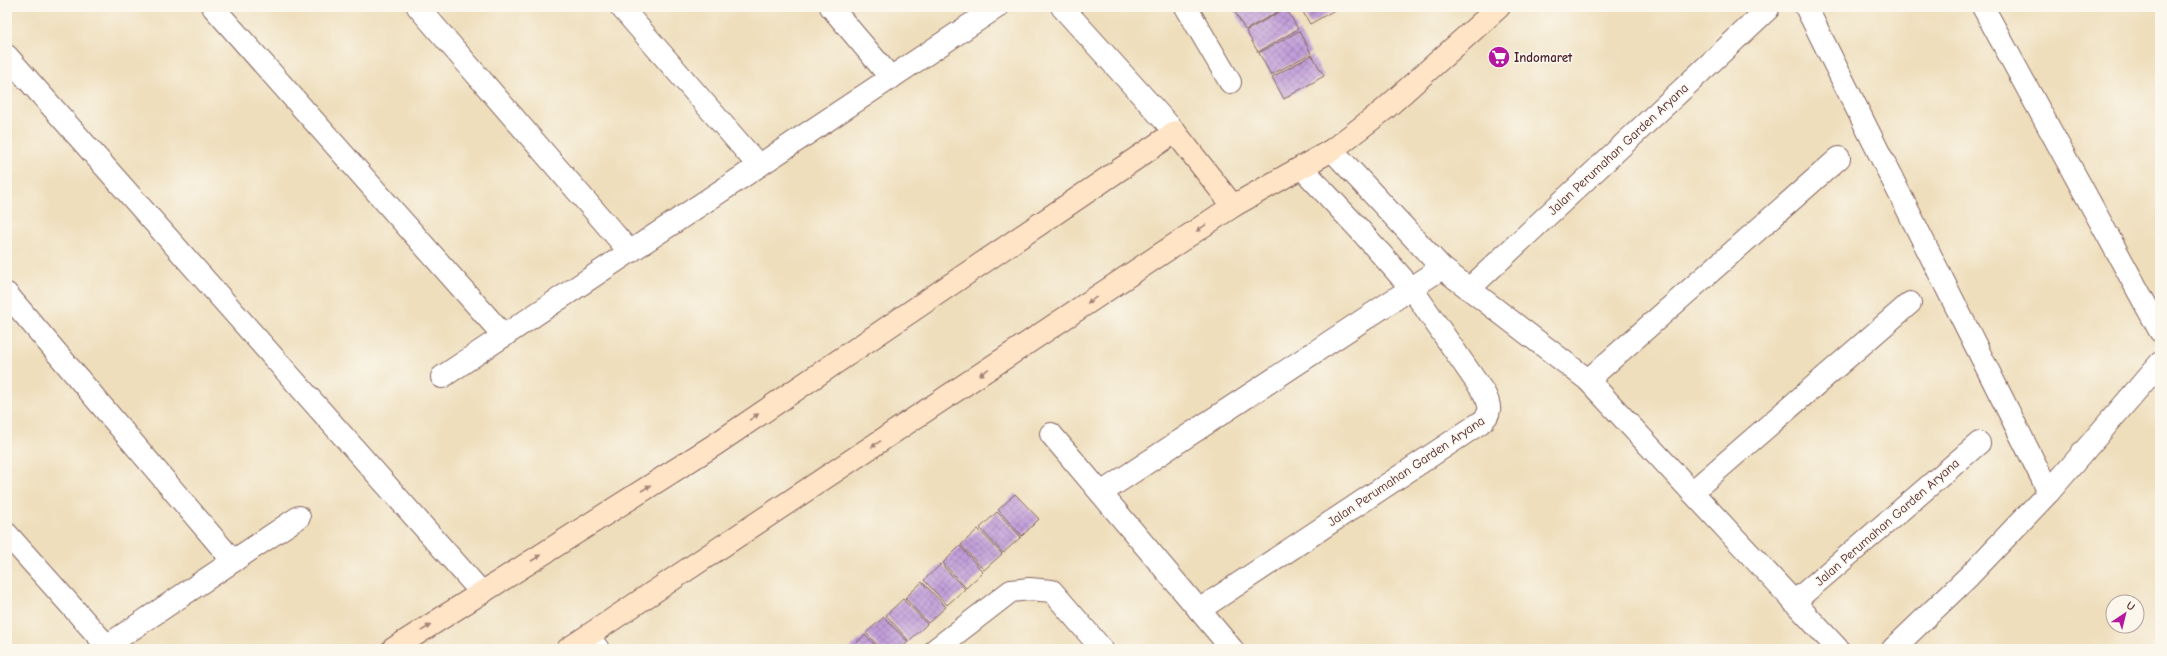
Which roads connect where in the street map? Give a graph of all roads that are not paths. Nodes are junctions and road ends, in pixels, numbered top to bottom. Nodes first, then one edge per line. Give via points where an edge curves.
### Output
1 (213, 7) edge
2 (418, 7) edge
3 (621, 7) edge
4 (831, 7) edge
5 (997, 7) edge
6 (1062, 7) edge
7 (1186, 7) edge
8 (1499, 7) edge
9 (1806, 7) edge
10 (1983, 7) edge
11 (1768, 9) dead end
12 (7, 56) edge
13 (891, 78) junction
14 (1230, 82) dead end
15 (1181, 139) junction
16 (1332, 150) junction
17 (1839, 158) dead end
18 (759, 166) junction
19 (1302, 168) junction
20 (1227, 199) junction
21 (630, 252) junction
22 (1442, 268) junction
23 (1412, 289) junction
24 (1469, 289) junction
25 (7, 294) edge
26 (1910, 303) dead end
27 (2160, 331) edge
28 (504, 336) junction
29 (2160, 363) edge
30 (442, 377) dead end
31 (1588, 380) junction
32 (1051, 434) dead end
33 (1979, 443) dead end
34 (1692, 492) junction
35 (2049, 492) junction
36 (1101, 493) junction
37 (299, 517) dead end
38 (7, 534) edge
39 (233, 561) junction
40 (482, 593) junction
41 (1794, 602) junction
42 (1199, 610) junction
43 (593, 642) edge
44 (105, 647) edge
45 (393, 649) edge
46 (568, 649) edge
47 (936, 649) edge
48 (1102, 649) edge
49 (1232, 649) edge
50 (1838, 649) edge
51 (1893, 649) edge

1 - 28 street
2 - 21 street
3 - 18 street
4 - 13 street
5 - 13 street
6 - 15 street
7 - 14 street
8 - 16 street via 1385,109
9 - 35 street
10 - 27 street
11 - 24 street, Jalan Perumahan Garden Aryana
12 - 40 street
13 - 18 street
15 - 20 street
40 -> 15 street via 716,444
16 - 19 street
16 - 22 street
17 - 31 street
18 - 21 street
19 - 20 street
19 - 23 street, Jalan Perumahan Garden Aryana
20 -> 43 street
21 - 28 street
22 - 23 street
22 - 24 street
23 - 36 street
23 - 42 street, Jalan Perumahan Garden Aryana via 1489,402 1490,410 1486,418
24 - 31 street
25 - 39 street
26 - 34 street
28 - 30 street
29 - 35 street
31 - 34 street
32 - 36 street
33 - 41 street, Jalan Perumahan Garden Aryana
34 - 41 street
35 - 51 street via 1969,576
36 - 42 street
37 - 39 street
38 - 44 street
39 - 44 street
45 -> 40 street
41 - 50 street
42 - 49 street
43 - 46 street
47 - 48 street via 1011,591 1029,589 1052,591

